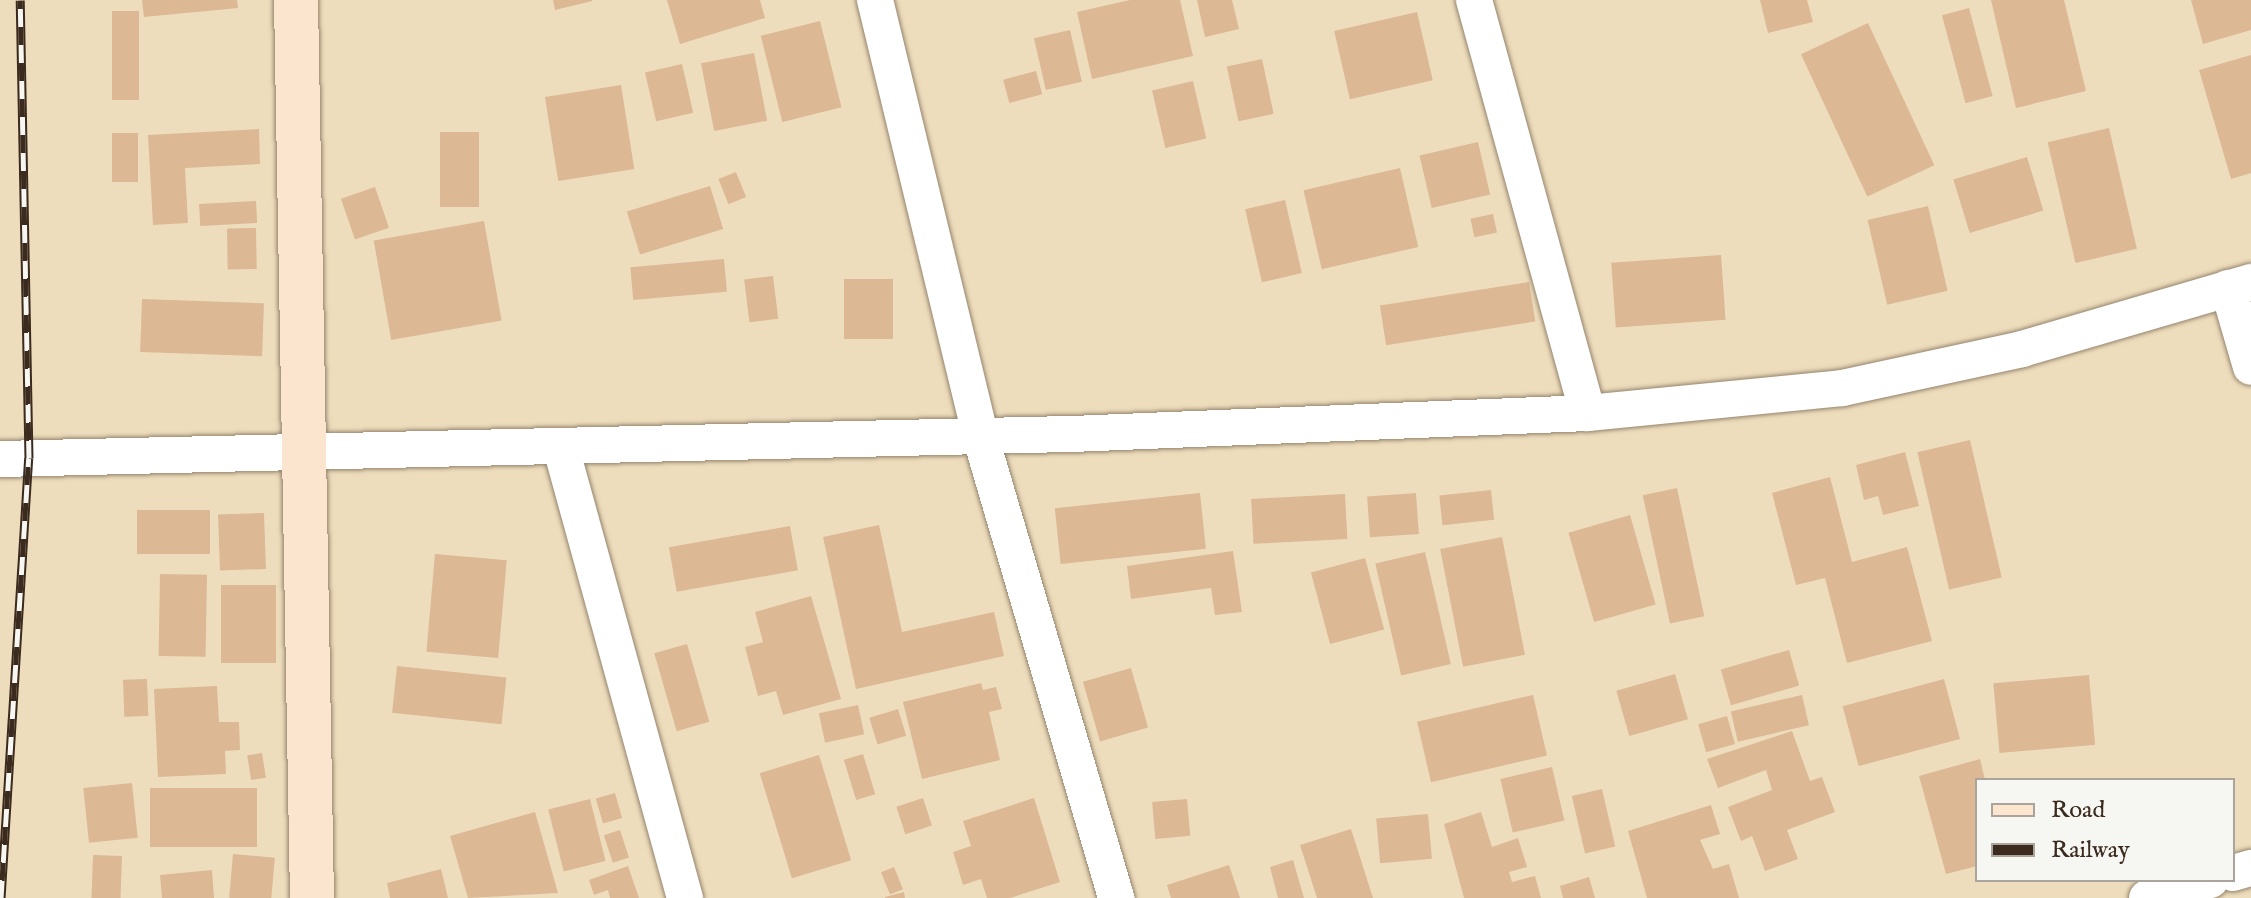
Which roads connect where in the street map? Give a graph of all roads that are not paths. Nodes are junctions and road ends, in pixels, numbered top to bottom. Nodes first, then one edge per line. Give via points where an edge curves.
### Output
1 (296, 0) edge
2 (875, 0) edge
3 (1474, 0) edge
4 (2239, 285) edge
5 (2251, 367) edge
6 (1588, 413) junction
7 (980, 435) junction
8 (561, 448) junction
9 (303, 453) junction
10 (0, 459) edge
11 (2203, 882) edge
12 (312, 898) edge
13 (685, 898) edge
14 (1116, 898) edge
15 (2147, 898) edge

1 - 9 street
2 - 7 street
3 - 6 street
4 - 5 street
4 - 6 street via 2022,349 1842,388
6 - 7 street
7 - 8 street
7 - 14 street
8 - 9 street
8 - 13 street
9 - 10 street
9 - 12 street
11 - 15 street

